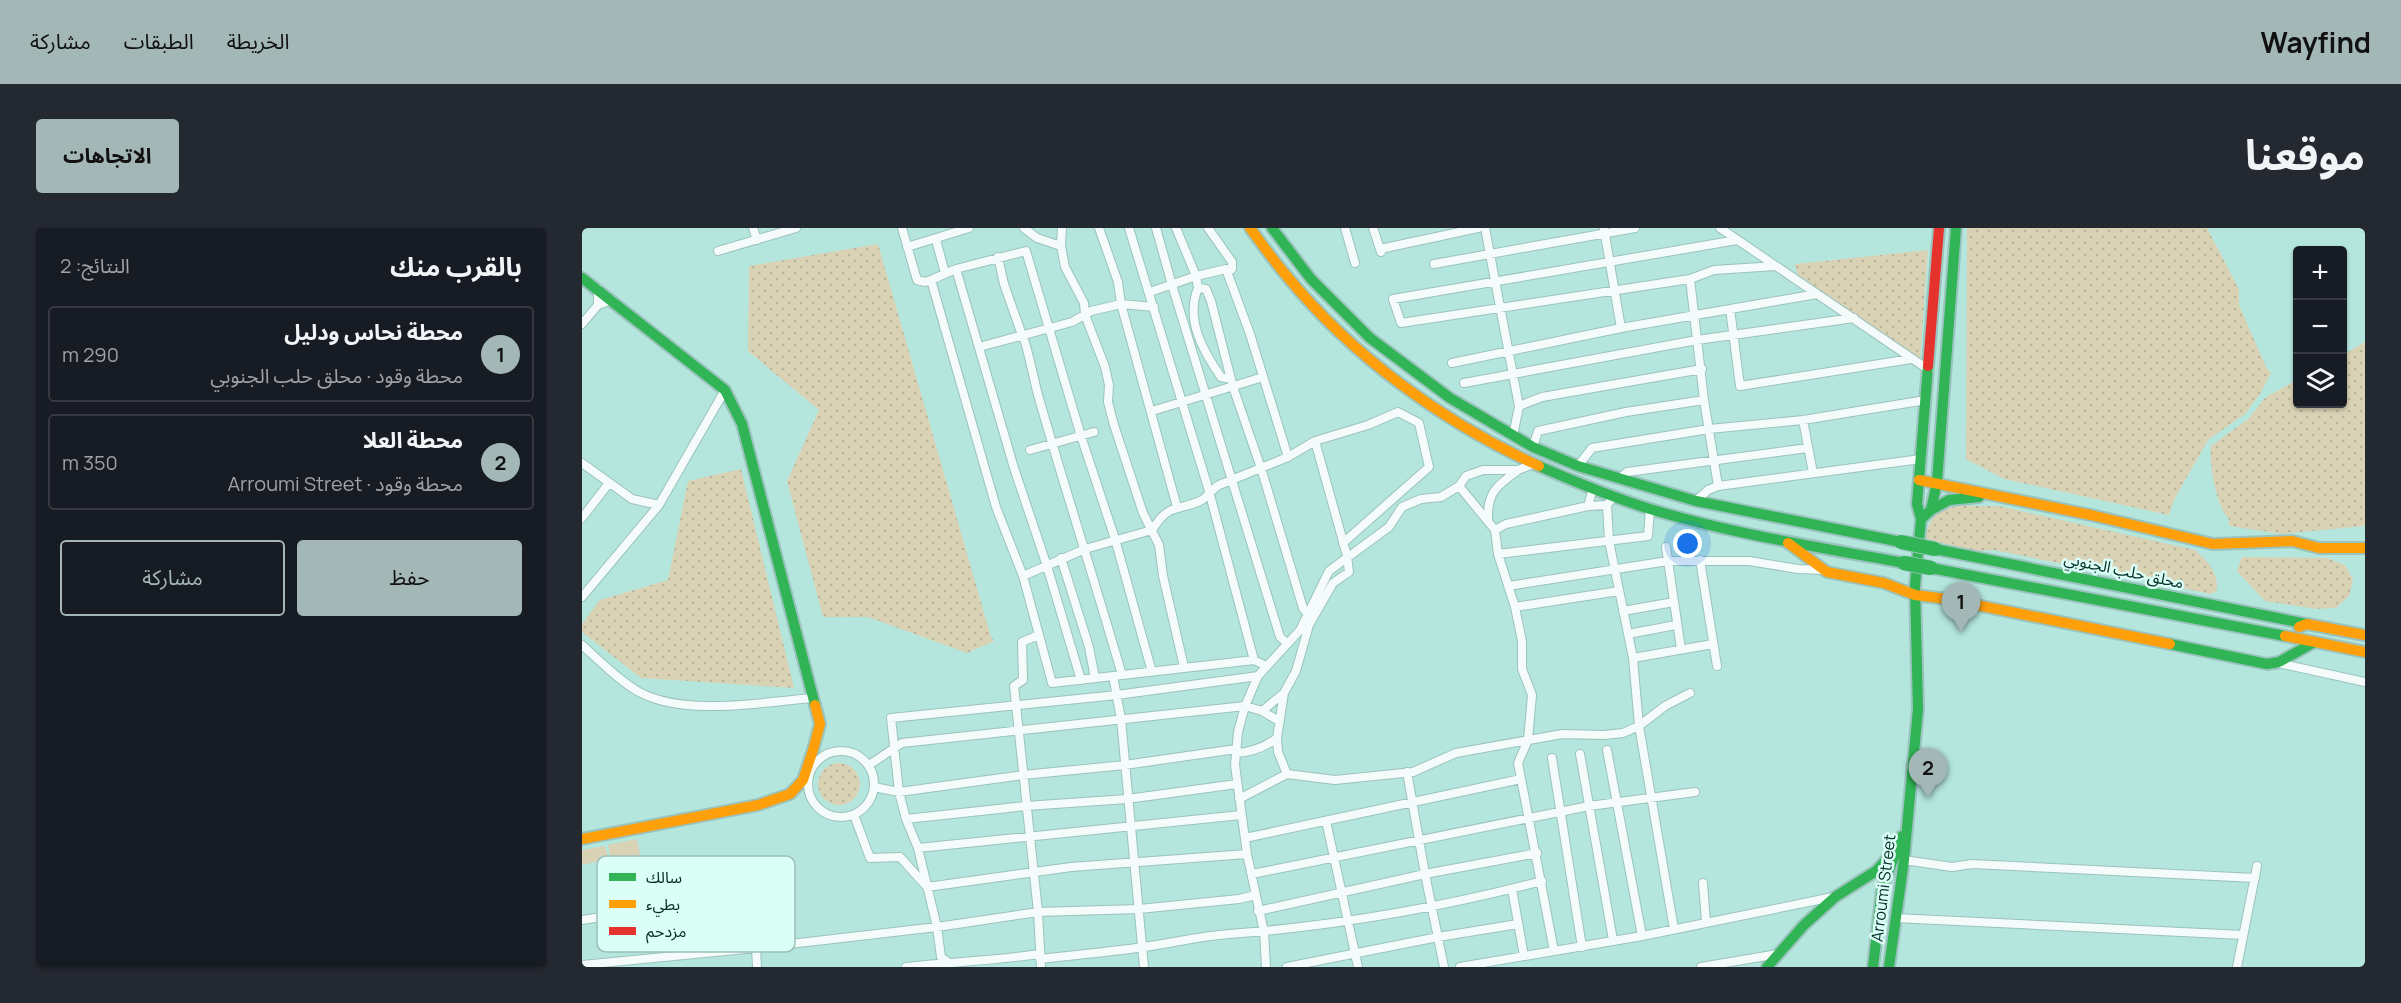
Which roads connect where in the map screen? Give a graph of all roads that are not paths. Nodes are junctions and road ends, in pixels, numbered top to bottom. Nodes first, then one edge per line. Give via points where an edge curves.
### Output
1 (753, 228) edge
2 (796, 228) edge
3 (902, 228) edge
4 (969, 228) edge
5 (1024, 228) edge
6 (1062, 228) edge
7 (1099, 228) edge
8 (1130, 228) edge
9 (1176, 228) edge
10 (1208, 228) edge
11 (1250, 228) edge
12 (1272, 228) edge
13 (1345, 228) edge
14 (1373, 228) edge
15 (1478, 228) edge
16 (1485, 228) edge
17 (1635, 228) edge
18 (1720, 228) edge
19 (1940, 228) edge
20 (1956, 228) edge
21 (1159, 229) edge
22 (1605, 230) edge
23 (757, 240) junction
24 (936, 240) junction
25 (1737, 240) junction
26 (1060, 246) junction
27 (906, 247) junction
28 (718, 251) dead end
29 (1490, 255) junction
30 (998, 257) junction
31 (1610, 262) junction
32 (1355, 263) dead end
33 (1434, 264) dead end
34 (1776, 266) junction
35 (956, 269) junction
36 (1227, 272) junction
37 (945, 273) junction
38 (1196, 276) junction
39 (582, 278) edge
40 (1690, 279) junction
41 (931, 280) junction
42 (1494, 282) junction
43 (1172, 285) junction
44 (1198, 288) junction
45 (598, 289) junction
46 (1615, 290) junction
47 (1150, 292) junction
48 (1817, 294) junction
49 (612, 300) junction
50 (1084, 303) junction
51 (1121, 304) junction
52 (598, 305) junction
53 (1155, 307) junction
54 (1499, 307) junction
55 (1101, 309) junction
56 (1730, 309) junction
57 (1085, 315) junction
58 (1696, 316) junction
59 (1854, 318) junction
60 (582, 324) edge
61 (1049, 328) junction
62 (1621, 328) junction
63 (1022, 335) junction
64 (1733, 335) junction
65 (1697, 340) junction
66 (979, 347) junction
67 (1508, 351) junction
68 (1911, 359) junction
69 (1452, 363) dead end
70 (1702, 369) junction
71 (1929, 370) junction
72 (1514, 375) junction
73 (1263, 377) junction
74 (1232, 383) junction
75 (1464, 383) dead end
76 (725, 390) junction
77 (1205, 396) junction
78 (1704, 400) junction
79 (1926, 400) junction
80 (1181, 403) junction
81 (1519, 406) junction
82 (1152, 411) junction
83 (1803, 420) junction
84 (1709, 429) junction
85 (1094, 432) dead end
86 (1081, 436) junction
87 (1513, 436) junction
88 (1315, 441) junction
89 (1052, 445) junction
90 (1533, 447) junction
91 (1808, 448) junction
92 (1030, 450) dead end
93 (1288, 457) junction
94 (1921, 459) junction
95 (1714, 460) junction
96 (582, 463) edge
97 (1533, 464) junction
98 (1578, 466) junction
99 (1261, 468) junction
100 (1518, 470) junction
101 (1813, 473) junction
102 (1619, 479) junction
103 (1232, 480) junction
104 (1919, 480) junction
105 (1937, 482) junction
106 (609, 483) junction
107 (1459, 486) junction
108 (1718, 486) junction
109 (1593, 488) junction
110 (1209, 491) junction
111 (1995, 497) junction
112 (1610, 501) junction
113 (1696, 501) junction
114 (659, 505) junction
115 (1588, 506) junction
116 (1177, 507) junction
117 (1650, 508) junction
118 (1926, 514) junction
119 (582, 518) edge
120 (1488, 520) junction
121 (1152, 530) junction
122 (1495, 530) junction
123 (1115, 538) junction
124 (1779, 540) junction
125 (1610, 541) junction
126 (1343, 543) junction
127 (1819, 547) junction
128 (1666, 548) dead end
129 (2365, 548) edge
130 (1085, 549) junction
131 (1498, 554) junction
132 (1347, 556) junction
133 (1061, 558) junction
134 (1700, 560) junction
135 (1668, 561) junction
136 (1047, 566) junction
137 (1820, 568) junction
138 (1616, 571) junction
139 (1023, 576) junction
140 (1508, 586) junction
141 (1619, 591) junction
142 (1916, 595) junction
143 (582, 597) edge
144 (1674, 602) junction
145 (1515, 607) junction
146 (1623, 611) junction
147 (1307, 613) junction
148 (2307, 624) junction
149 (1676, 625) junction
150 (1628, 634) junction
151 (1039, 635) junction
152 (2365, 635) edge
153 (2288, 638) junction
154 (1287, 642) junction
155 (2313, 642) junction
156 (1713, 644) junction
157 (582, 645) edge
158 (1681, 650) junction
159 (2365, 652) edge
160 (1634, 658) junction
161 (1254, 660) junction
162 (2278, 663) junction
163 (1266, 666) junction
164 (1717, 666) dead end
165 (1184, 667) junction
166 (1152, 672) junction
167 (1258, 675) junction
168 (1118, 676) junction
169 (1095, 678) junction
170 (1081, 680) junction
171 (2365, 682) edge
172 (1284, 693) junction
173 (1690, 693) dead end
174 (1117, 696) junction
175 (813, 698) junction
176 (1016, 704) junction
177 (1245, 706) junction
178 (1262, 711) junction
179 (1121, 719) junction
180 (1279, 721) junction
181 (1639, 726) junction
182 (1019, 730) junction
183 (1277, 738) junction
184 (1528, 740) junction
185 (894, 750) junction
186 (1607, 750) dead end
187 (1236, 751) junction
188 (1580, 754) dead end
189 (1552, 758) dead end
190 (869, 765) junction
191 (1125, 765) junction
192 (1407, 772) junction
193 (1287, 774) junction
194 (1023, 775) junction
195 (1521, 779) junction
196 (1237, 784) junction
197 (874, 787) junction
198 (899, 792) junction
199 (1695, 792) dead end
200 (1650, 797) junction
201 (1127, 799) junction
202 (1239, 799) junction
203 (1412, 802) junction
204 (1617, 803) junction
205 (1026, 806) junction
206 (1589, 806) junction
207 (1561, 811) junction
208 (854, 815) junction
209 (1241, 815) junction
210 (1530, 818) junction
211 (906, 819) junction
212 (1326, 821) junction
213 (1130, 826) junction
214 (1029, 837) junction
215 (1245, 838) junction
216 (582, 839) edge
217 (1419, 841) junction
218 (918, 848) junction
219 (1537, 853) junction
220 (1247, 854) junction
221 (1901, 854) junction
222 (1335, 857) junction
223 (1134, 862) junction
224 (2257, 866) dead end
225 (1033, 872) junction
226 (1252, 874) junction
227 (1425, 874) junction
228 (2255, 878) junction
229 (1542, 881) junction
230 (1703, 883) dead end
231 (927, 887) junction
232 (1512, 889) junction
233 (1341, 893) junction
234 (1256, 895) junction
235 (1835, 897) junction
236 (1432, 907) junction
237 (1139, 909) junction
238 (1258, 911) junction
239 (1038, 912) junction
240 (597, 918) edge
241 (1895, 918) junction
242 (582, 920) edge
243 (1348, 922) junction
244 (1706, 922) junction
245 (1518, 924) junction
246 (937, 927) junction
247 (1674, 929) junction
248 (1264, 932) junction
249 (2243, 935) junction
250 (1642, 936) junction
251 (1438, 937) junction
252 (1613, 940) junction
253 (795, 943) edge
254 (1142, 947) junction
255 (1582, 947) junction
256 (1554, 951) junction
257 (715, 952) edge
258 (756, 952) edge
259 (1355, 953) junction
260 (1779, 954) junction
261 (1524, 956) junction
262 (1040, 960) edge
263 (992, 964) edge
264 (582, 965) edge
265 (949, 965) edge
266 (757, 967) edge
267 (906, 967) edge
268 (1144, 967) edge
269 (1266, 967) edge
270 (1287, 967) edge
271 (1358, 967) edge
272 (1444, 967) edge
273 (1460, 967) edge
274 (1701, 967) edge
275 (1767, 967) edge
276 (1873, 967) edge
277 (1889, 967) edge
278 (2237, 967) edge

1 - 23 street
2 - 23 street
3 - 27 street
4 - 24 street
5 - 26 street via 1037,238
6 - 26 street
7 - 51 street via 1118,282
8 - 47 street
9 - 38 street
10 - 36 street via 1232,262 1232,269
11 - 97 main road via 1277,266 1314,306 1387,372 1435,407
12 - 87 main road, محلق حلب الجنوبي via 1311,279 1370,338 1450,398
13 - 32 street
14 - 15 street via 1381,252
16 - 29 street
17 - 22 street
18 - 25 street
19 - 71 main road
20 - 105 main road
21 - 43 street
22 - 29 street
22 - 31 street
23 - 28 street
24 - 27 street
24 - 37 street
25 - 31 street
25 - 34 street
26 - 50 street via 1065,267
27 - 41 street via 917,280
29 - 33 street
29 - 42 street
30 - 35 street
30 - 61 street via 1026,251
30 - 63 street
31 - 42 street
31 - 46 street
34 - 40 street via 1714,270
34 - 48 street
35 - 37 street
35 - 66 street
36 - 38 street via 1226,269
36 - 73 street
37 - 41 street
38 - 43 street
38 - 44 street
39 - 45 main road
40 - 46 street
40 - 58 street
41 - 139 street via 996,507
42 - 54 street
42 - 54 street via 1393,299 1401,323
43 - 47 street
43 - 77 street
44 - 74 street via 1206,289 1211,301
44 - 74 street via 1193,314 1205,353 1221,377
45 - 49 main road
45 - 52 street
46 - 54 street
46 - 62 street
47 - 53 street
48 - 56 street
48 - 59 street
49 - 52 street
49 - 76 main road
50 - 55 street
50 - 57 street
51 - 53 street
51 - 55 street
51 - 82 street
52 - 60 street
53 - 80 street
54 - 67 street
55 - 57 street
56 - 58 street
56 - 64 street
57 - 61 street
57 - 121 street via 1105,367 1114,425
58 - 62 street
58 - 65 street
59 - 64 street
59 - 68 street
61 - 63 street
61 - 86 street
62 - 67 street
63 - 66 street
63 - 89 street
64 - 65 street
64 - 68 street via 1740,386
65 - 70 street
65 - 72 street
66 - 136 street
67 - 69 street
67 - 72 street
68 - 71 street
70 - 78 street
70 - 81 street via 1542,397
71 - 79 main road
72 - 75 street
72 - 81 street
73 - 74 street
73 - 93 street
74 - 77 street
74 - 99 street
76 - 114 street
76 - 175 main road via 742,424
77 - 80 street
77 - 103 street
78 - 84 street
78 - 90 street via 1538,431
79 - 83 street
79 - 94 main road
80 - 82 street
80 - 110 street
81 - 87 street
82 - 116 street
83 - 84 street
83 - 91 street
84 - 95 street
84 - 98 street via 1592,448
85 - 86 street
86 - 89 street
86 - 123 street
87 - 90 main road, محلق حلب الجنوبي
88 - 93 street
88 - 126 street
88 - 126 street via 1398,412 1419,423 1429,466
89 - 92 street
89 - 130 street
90 - 98 main road, محلق حلب الجنوبي
91 - 95 street
91 - 101 street
93 - 99 street
94 - 101 street
94 - 104 main road
95 - 102 street via 1627,472
95 - 108 street
96 - 106 street
97 - 100 street
97 - 109 main road
98 - 102 main road, محلق حلب الجنوبي
99 - 103 street
99 - 147 street
100 - 107 street via 1483,470 1466,476
100 - 120 street via 1494,490 1487,504
101 - 108 street
102 - 113 main road, محلق حلب الجنوبي
103 - 110 street
103 - 154 street via 1280,637
104 - 105 main road
104 - 118 main road via 1917,508
105 - 111 main road
105 - 118 main road
106 - 114 street via 632,499
106 - 119 street
107 - 120 street
107 - 132 street via 1441,497 1421,499 1402,507 1389,527
108 - 113 street
109 - 112 main road
109 - 115 street
110 - 116 street via 1203,500
110 - 161 street
111 - 118 main road via 1949,500
111 - 129 main road via 2213,544 2292,541 2319,548
112 - 115 street
112 - 117 main road
112 - 125 street
113 - 148 main road, محلق حلب الجنوبي, bridge
114 - 143 street
115 - 122 street via 1506,524
116 - 121 street via 1161,516
117 - 124 main road
117 - 125 street via 1648,536
118 - 142 main road, Arroumi Street
120 - 122 street
121 - 123 street
121 - 165 street via 1159,545
122 - 131 street
123 - 130 street
123 - 166 street
124 - 127 main road, محلق حلب الجنوبي
124 - 137 main road
125 - 131 street
125 - 138 street
126 - 132 street
127 - 137 main road via 1815,559
127 - 153 main road, محلق حلب الجنوبي, bridge
128 - 135 street
130 - 133 street
130 - 168 street
131 - 140 street
132 - 147 street via 1329,571
132 - 172 street via 1349,572 1334,583 1309,625 1296,671
133 - 136 street
133 - 169 street
134 - 135 street
134 - 137 street
134 - 156 street
135 - 138 street
135 - 144 street
136 - 139 street
136 - 170 street
137 - 142 main road
138 - 140 street
138 - 141 street
139 - 151 street
140 - 145 street
141 - 145 street
141 - 146 street
142 - 162 main road via 2267,664
142 - 221 main road, Arroumi Street via 1918,709 1908,821
144 - 146 street
144 - 149 street
145 - 184 street via 1522,641 1522,669 1532,695
146 - 150 street
147 - 154 street via 1300,630
148 - 152 main road, محلق حلب الجنوبي
148 - 153 main road via 2295,629
149 - 150 street
149 - 158 street
150 - 160 street
151 - 170 street via 1052,683
151 - 176 street via 1022,642 1023,680 1014,686
153 - 155 main road, محلق حلب الجنوبي
153 - 162 main road
154 - 163 street
155 - 159 main road, محلق حلب الجنوبي
155 - 162 main road
156 - 158 street
156 - 164 street
157 - 175 street via 639,692 668,703 695,707
158 - 160 street
160 - 181 street
161 - 163 street
161 - 165 street
162 - 171 street
163 - 167 street
165 - 166 street
166 - 168 street
167 - 174 street
167 - 177 street
168 - 169 street
168 - 174 street
169 - 170 street
172 - 178 street
172 - 180 street
173 - 181 street
174 - 176 street
174 - 179 street
175 - 216 main road via 820,724 797,791 758,805
176 - 182 street
176 - 185 street via 891,718
177 - 178 street
177 - 179 street
177 - 187 street
178 - 180 street
179 - 182 street
179 - 191 street
180 - 183 street
181 - 184 street via 1623,733 1562,734
181 - 200 street
182 - 185 street via 902,743
182 - 194 street
183 - 187 street via 1248,752
183 - 193 street
184 - 192 street via 1456,753
184 - 195 street via 1518,763
185 - 190 street
185 - 198 street
186 - 204 street
187 - 191 street
187 - 196 street
188 - 206 street
189 - 207 street
190 - 197 street
190 - 208 street via 856,753 838,750 822,755 809,772 808,793 818,809 835,818
191 - 194 street
191 - 201 street
192 - 193 street via 1335,780
192 - 203 street
193 - 202 street
194 - 198 street
194 - 205 street
195 - 203 street
195 - 210 street
196 - 201 street
196 - 202 street
197 - 198 street
197 - 208 street via 868,804
198 - 211 street
199 - 200 street
200 - 204 street
200 - 247 street
201 - 205 street
201 - 213 street
202 - 209 street
203 - 212 street
203 - 217 street
204 - 206 street
204 - 250 street
205 - 211 street
205 - 214 street
206 - 207 street
206 - 252 street
207 - 210 street
207 - 255 street
208 - 231 street via 870,858 900,857
209 - 213 street
209 - 215 street
210 - 217 street
210 - 219 street
211 - 218 street
212 - 215 street
212 - 222 street
213 - 214 street
213 - 223 street
214 - 218 street
214 - 225 street
215 - 220 street
217 - 222 street
217 - 227 street
218 - 231 street
219 - 227 street
219 - 229 street
220 - 223 street
220 - 226 street
221 - 228 street via 1952,867 1972,864
221 - 235 main road
221 - 241 main road, Arroumi Street
221 - 276 main road, Arroumi Street via 1882,889
222 - 226 street
222 - 233 street
223 - 225 street
223 - 237 street
224 - 228 street
225 - 231 street
225 - 239 street
226 - 234 street
227 - 233 street
227 - 236 street
228 - 249 street
229 - 232 street
229 - 256 street
230 - 244 street
231 - 246 street
232 - 236 street
232 - 245 street
233 - 238 street
233 - 243 street
234 - 237 street
234 - 238 street
235 - 244 street
235 - 260 main road
236 - 243 street
236 - 251 street
237 - 239 street
237 - 254 street
238 - 248 street
239 - 246 street
239 - 262 street
240 - 242 street
241 - 249 street
241 - 277 main road, Arroumi Street
243 - 248 street
243 - 259 street
244 - 247 street
245 - 251 street
245 - 261 street
246 - 253 street
246 - 265 street via 940,957
247 - 250 street
248 - 254 street
248 - 269 street
249 - 278 street
250 - 252 street
251 - 259 street
251 - 272 street
252 - 255 street
254 - 262 street
254 - 268 street
255 - 256 street
256 - 261 street
257 - 264 street
258 - 266 street
259 - 270 street
259 - 271 street
260 - 274 street
260 - 275 main road
261 - 273 street
262 - 263 street
263 - 265 street
265 - 267 street

